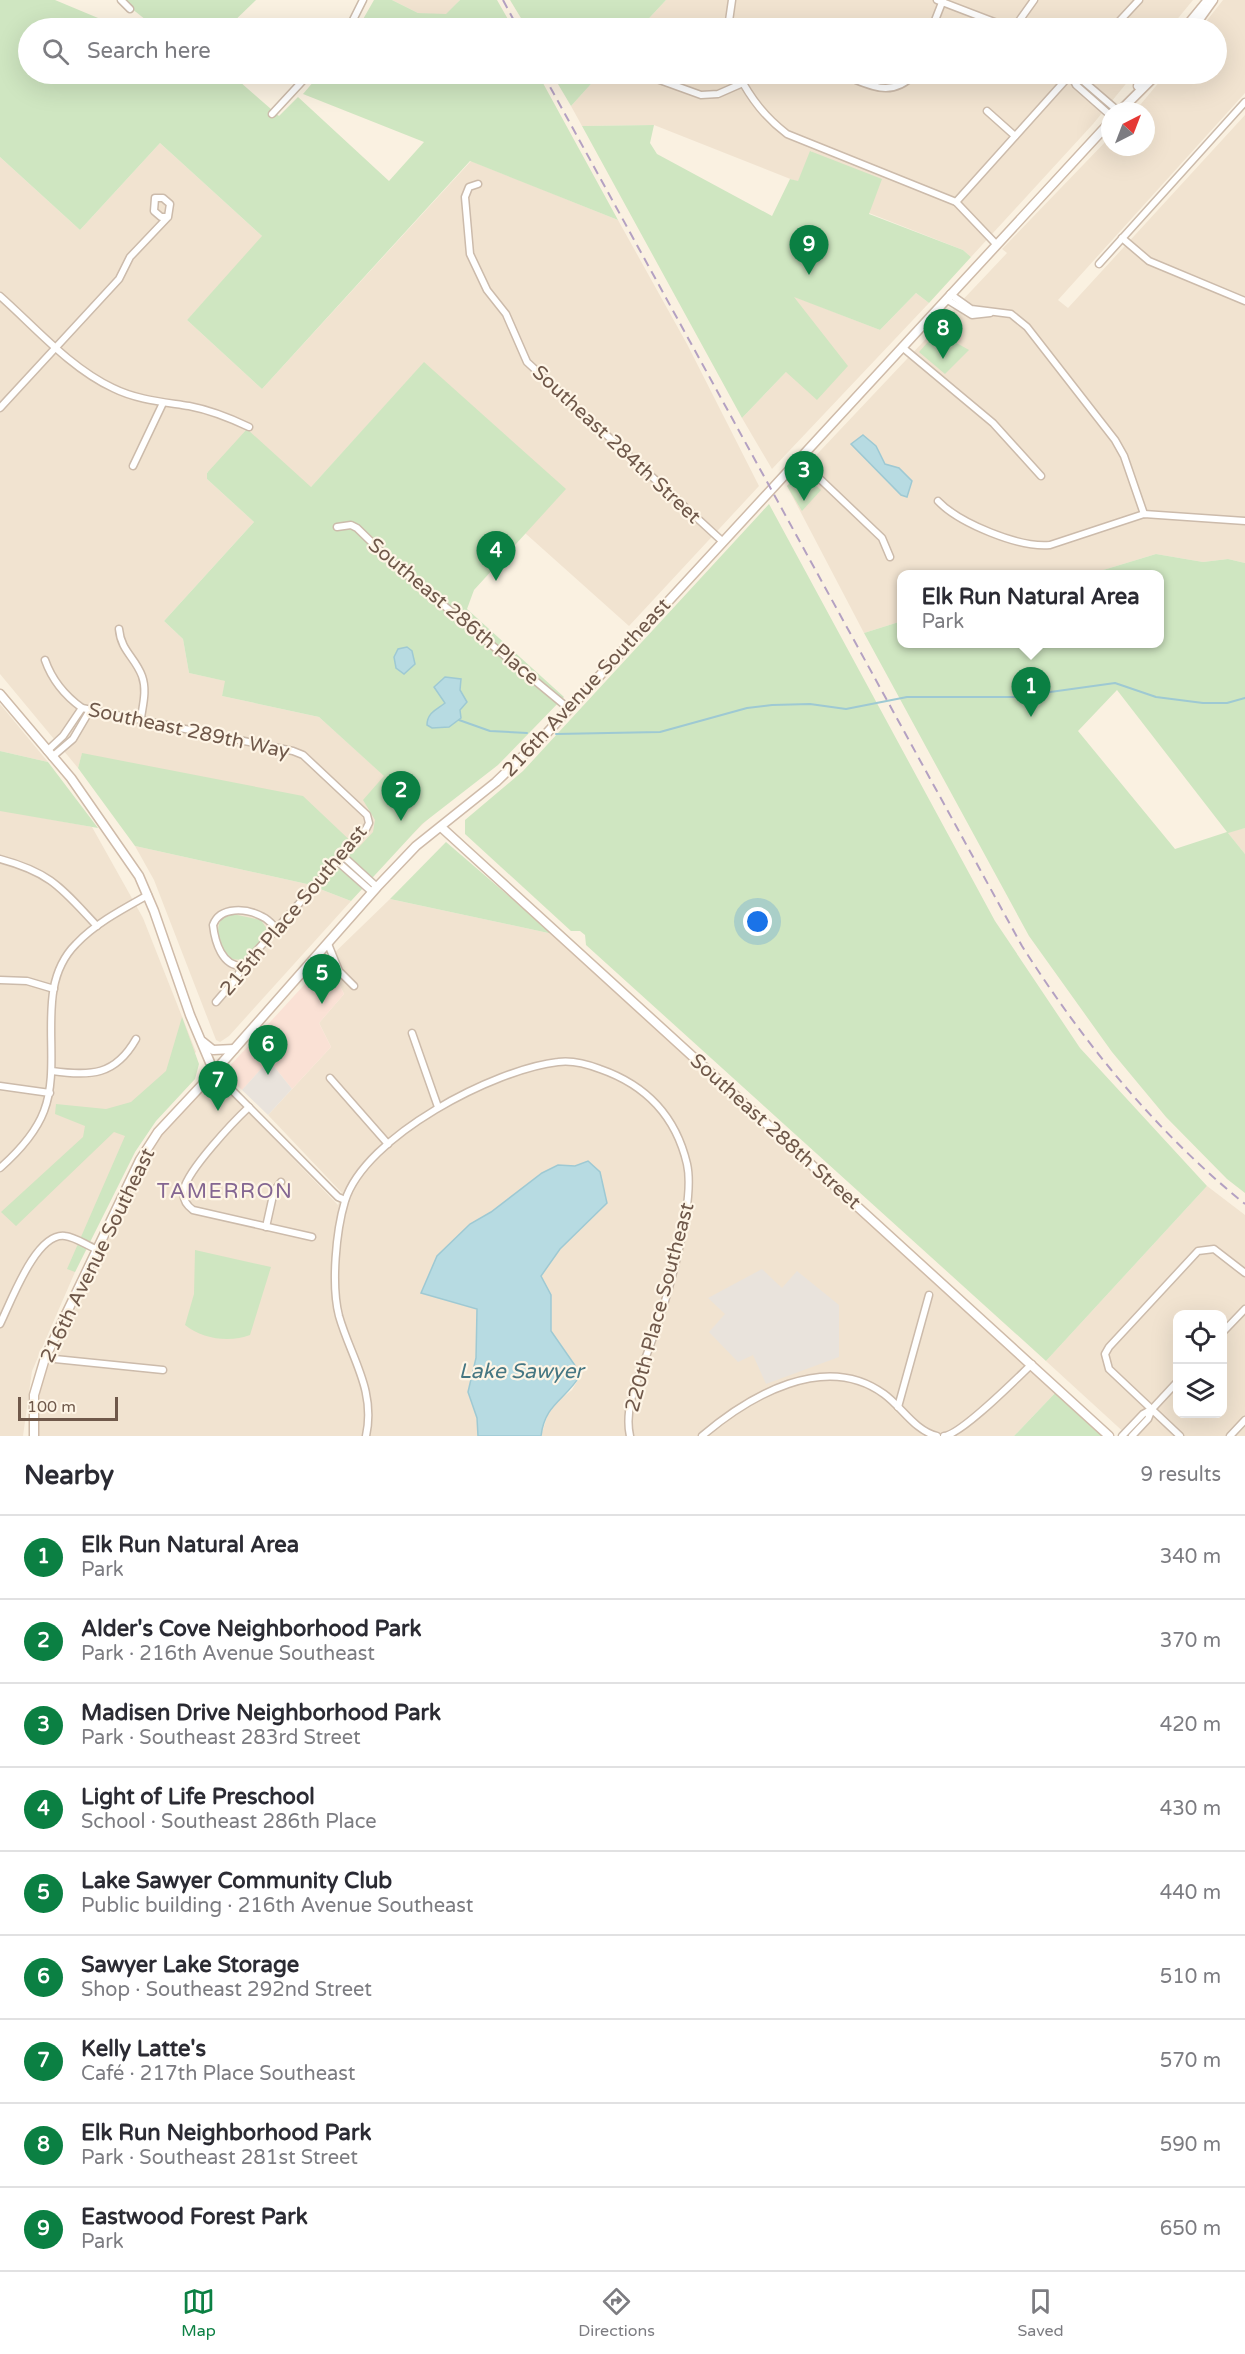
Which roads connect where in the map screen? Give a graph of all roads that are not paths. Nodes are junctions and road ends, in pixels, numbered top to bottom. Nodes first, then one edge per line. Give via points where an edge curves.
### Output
1 (121, 0) edge
2 (363, 0) edge
3 (732, 0) edge
4 (1034, 0) edge
5 (1139, 0) edge
6 (1208, 0) edge
7 (1213, 0) edge
8 (941, 1) edge
9 (130, 9) dead end
10 (355, 18) edge
11 (729, 18) edge
12 (935, 18) edge
13 (986, 18) edge
14 (1020, 18) edge
15 (1122, 18) edge
16 (1193, 18) edge
17 (1200, 18) edge
18 (300, 84) edge
19 (671, 84) edge
20 (741, 84) edge
21 (744, 84) edge
22 (868, 84) edge
23 (902, 84) edge
24 (1062, 84) edge
25 (1076, 84) edge
26 (1087, 84) edge
27 (1142, 84) edge
28 (1146, 84) edge
29 (1134, 94) junction
30 (1108, 102) edge
31 (1127, 102) edge
32 (1245, 102) edge
33 (1101, 107) edge
34 (987, 111) dead end
35 (272, 114) dead end
36 (1101, 132) edge
37 (1015, 136) junction
38 (478, 184) dead end
39 (956, 202) junction
40 (168, 217) dead end
41 (1122, 238) junction
42 (996, 244) junction
43 (1099, 264) dead end
44 (0, 296) edge
45 (948, 296) junction
46 (1245, 301) edge
47 (902, 347) junction
48 (58, 348) junction
49 (163, 403) junction
50 (0, 408) edge
51 (249, 427) dead end
52 (799, 459) junction
53 (133, 466) dead end
54 (1041, 476) dead end
55 (938, 501) dead end
56 (1144, 514) junction
57 (1245, 521) edge
58 (337, 527) dead end
59 (722, 541) junction
60 (890, 557) dead end
61 (118, 630) dead end
62 (45, 660) dead end
63 (0, 694) edge
64 (82, 708) junction
65 (568, 708) junction
66 (90, 710) junction
67 (141, 718) junction
68 (50, 754) junction
69 (368, 818) joint
70 (441, 827) junction
71 (343, 856) junction
72 (0, 859) edge
73 (338, 862) junction
74 (375, 889) junction
75 (148, 895) junction
76 (98, 926) junction
77 (277, 929) junction
78 (328, 944) junction
79 (243, 966) junction
80 (0, 980) edge
81 (354, 986) dead end
82 (54, 988) junction
83 (216, 1002) dead end
84 (412, 1033) dead end
85 (199, 1037) junction
86 (136, 1039) dead end
87 (236, 1048) junction
88 (52, 1071) junction
89 (214, 1072) junction
90 (330, 1078) dead end
91 (0, 1086) edge
92 (50, 1093) junction
93 (249, 1107) junction
94 (438, 1107) junction
95 (388, 1143) junction
96 (0, 1168) edge
97 (282, 1182) dead end
98 (345, 1200) junction
99 (266, 1227) junction
100 (312, 1237) dead end
101 (96, 1249) junction
102 (1245, 1273) edge
103 (929, 1294) dead end
104 (1245, 1308) edge
105 (0, 1324) edge
106 (1227, 1328) edge
107 (45, 1358) junction
108 (1032, 1364) junction
109 (163, 1370) dead end
110 (1173, 1386) edge
111 (898, 1407) junction
112 (1152, 1409) junction
113 (1245, 1420) edge
114 (34, 1436) edge
115 (366, 1436) edge
116 (630, 1436) edge
117 (702, 1436) edge
118 (937, 1436) edge
119 (944, 1436) edge
120 (1109, 1436) edge
121 (1122, 1436) edge
122 (1132, 1436) edge
123 (1180, 1436) edge
124 (1230, 1436) edge

1 - 9 street
2 - 10 street
3 - 11 street
4 - 14 street
5 - 15 street
6 - 16 street
7 - 17 street
8 - 12 street
8 - 13 street
18 - 35 street
19 - 20 street via 713,96
21 - 39 street via 767,119 787,134
22 - 23 street via 884,90
24 - 37 street
25 - 33 street
26 - 30 street
27 - 29 street
28 - 29 street
29 - 31 street
32 - 41 street
34 - 37 street
36 - 42 street, 216th Avenue Southeast
37 - 39 street
38 - 59 street, Southeast 284th Street via 469,187 465,197 470,255 486,290 506,314 527,362
39 - 42 street
40 - 48 street via 130,257 119,279
41 - 43 street
41 - 46 street via 1149,261
42 - 45 street, 216th Avenue Southeast
44 - 48 street
45 - 47 street, 216th Avenue Southeast
45 - 56 street via 972,315 997,311 1018,318 1115,440
47 - 52 street, 216th Avenue Southeast
47 - 54 street via 993,423
48 - 49 street via 114,389
48 - 50 street
49 - 51 street via 200,409
49 - 53 street
52 - 59 street, 216th Avenue Southeast
52 - 60 street via 882,538
55 - 56 street via 958,517 1039,546
56 - 57 street
58 - 65 street, Southeast 286th Place via 357,528 395,565
59 - 65 street, 216th Avenue Southeast
61 - 67 street via 120,643 143,681
62 - 64 street, Southeast 289th Way via 50,675
63 - 68 street
64 - 66 street, Southeast 289th Way
64 - 68 street
65 - 70 street, 216th Avenue Southeast via 513,767
66 - 67 street, Southeast 289th Way
66 - 68 street via 73,739
67 - 69 street, Southeast 289th Way via 303,755
68 - 75 street via 112,834
69 - 71 street, 215th Place Southeast via 366,829
70 - 74 street, 216th Avenue Southeast via 416,846
70 - 108 street, Southeast 288th Street
71 - 73 street, 215th Place Southeast
71 - 74 street
72 - 76 street via 52,880
73 - 74 street
73 - 77 street, 215th Place Southeast
74 - 78 street, 216th Avenue Southeast
75 - 76 street
75 - 85 street
76 - 82 street via 75,944 62,964
77 - 79 street, 215th Place Southeast
77 - 79 street via 261,916 231,910 219,915 213,925 223,958
78 - 81 street via 339,971
78 - 87 street, 216th Avenue Southeast
79 - 83 street, 215th Place Southeast
80 - 82 street
82 - 88 street
84 - 94 street
85 - 87 street via 213,1050
85 - 89 street
86 - 88 street via 125,1058 111,1068 72,1073
87 - 89 street, 216th Avenue Southeast
88 - 92 street
89 - 93 street
89 - 101 street, 216th Avenue Southeast via 148,1146
90 - 95 street
91 - 92 street
92 - 96 street via 29,1137
93 - 98 street
93 - 99 street via 216,1141 184,1186 186,1203 193,1210
94 - 95 street, 220th Place Southeast
94 - 116 street, 220th Place Southeast via 489,1083 558,1062 591,1066 631,1082 656,1102 672,1122 684,1152 690,1201 656,1331 631,1398
95 - 98 street, 220th Place Southeast via 362,1172
97 - 99 street via 274,1191
98 - 115 street via 334,1285 339,1317 370,1404
99 - 100 street
101 - 105 street via 66,1236 58,1236 39,1247
101 - 107 street, 216th Avenue Southeast
102 - 112 street via 1220,1252 1209,1248 1198,1251 1109,1347 1105,1360 1109,1369
103 - 111 street
104 - 106 street
107 - 109 street
107 - 114 street, 216th Avenue Southeast via 34,1395
108 - 119 street via 968,1423
108 - 120 street, Southeast 288th Street
110 - 112 street
111 - 117 street via 877,1389 836,1376 795,1382 752,1399
111 - 118 street via 922,1430
112 - 121 street
112 - 122 street
112 - 123 street
113 - 124 street

